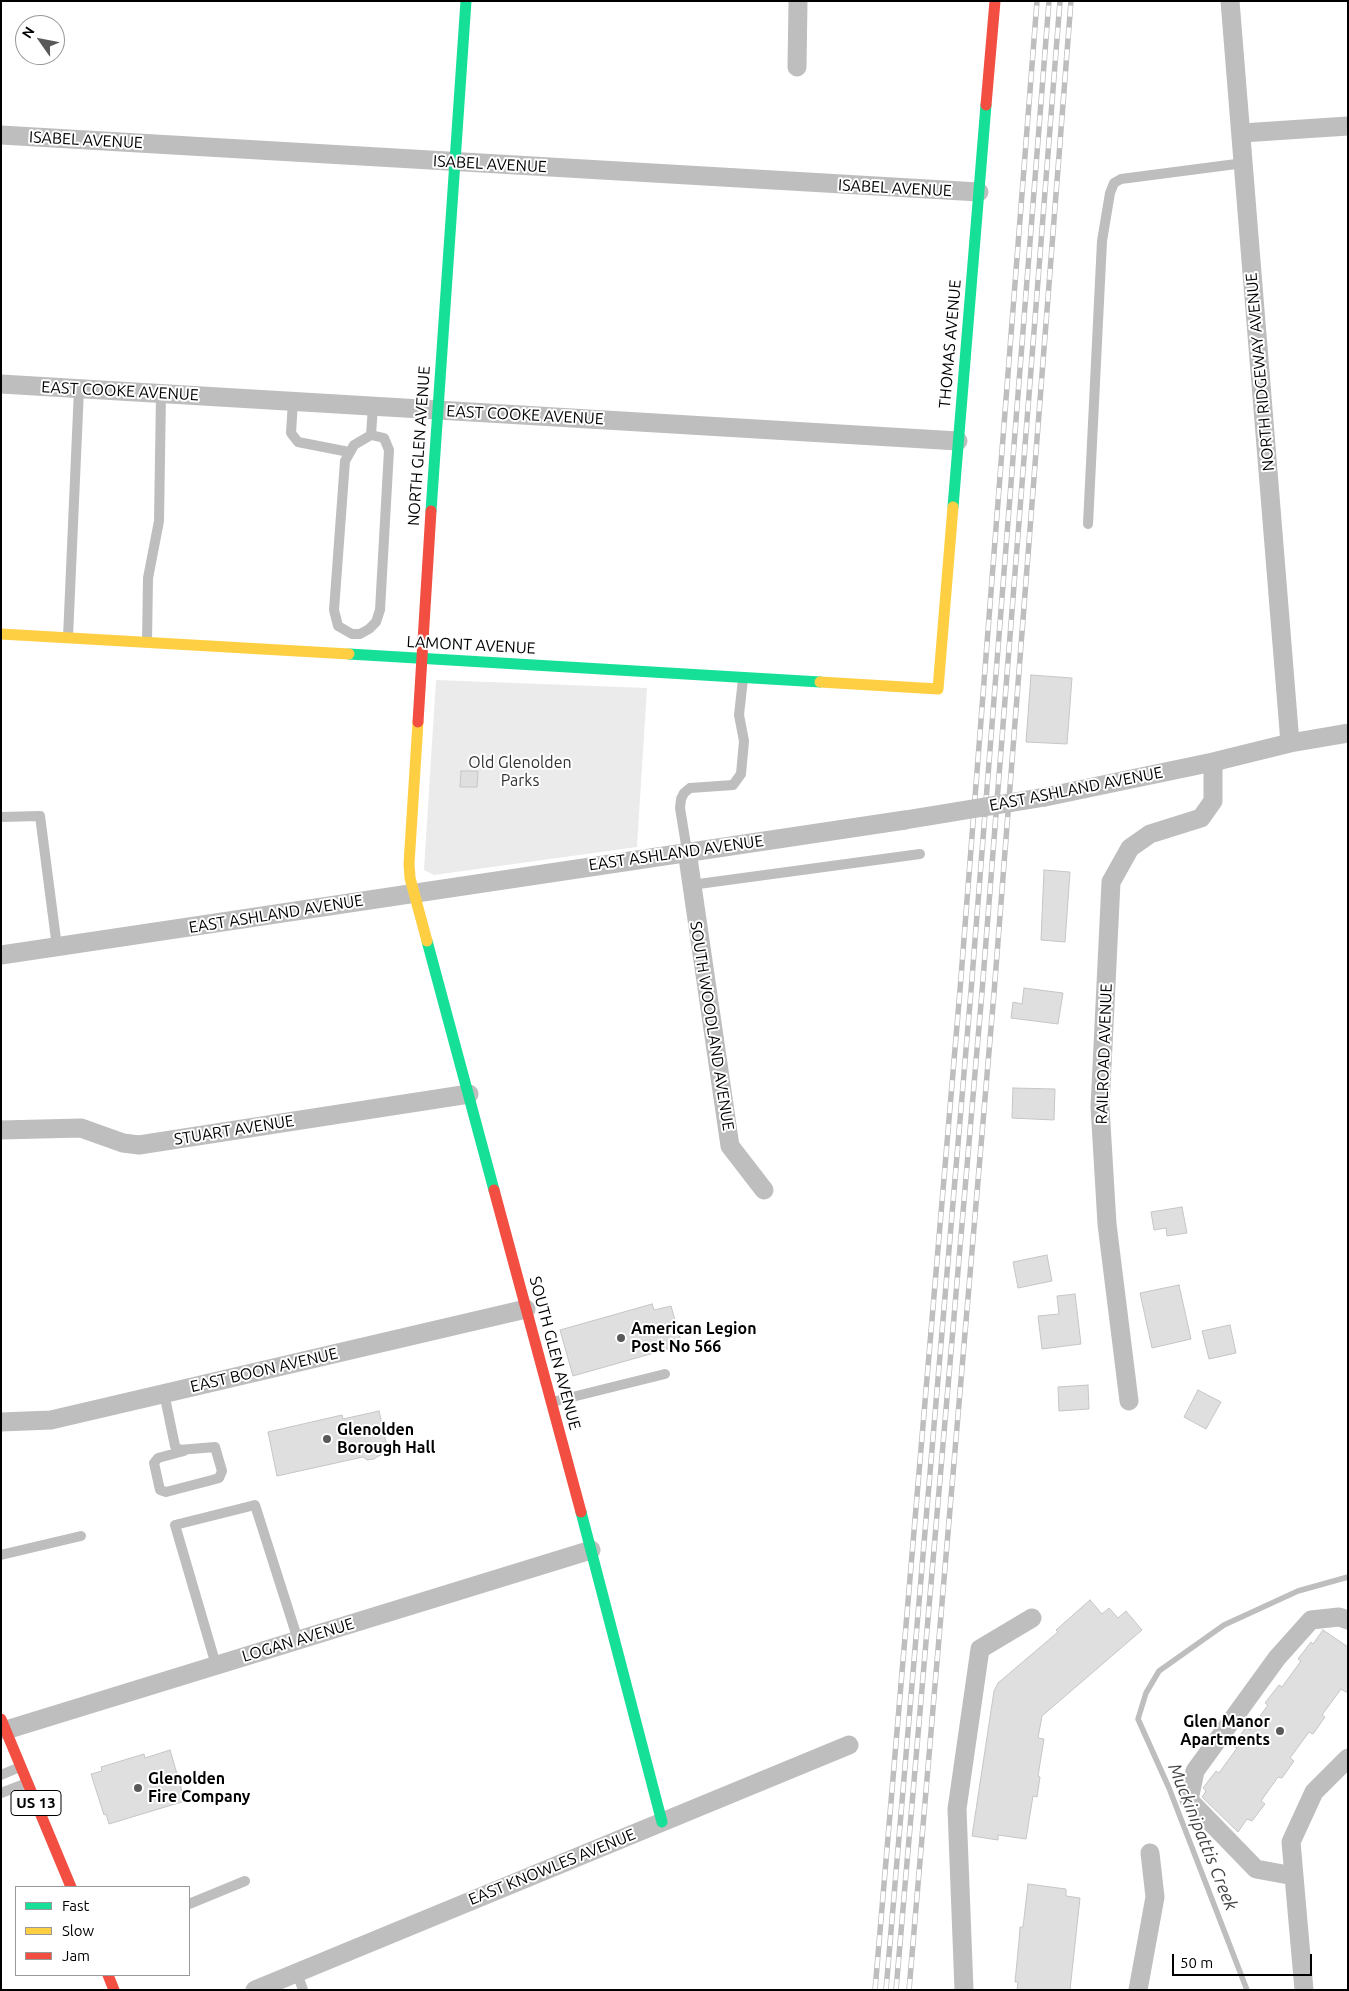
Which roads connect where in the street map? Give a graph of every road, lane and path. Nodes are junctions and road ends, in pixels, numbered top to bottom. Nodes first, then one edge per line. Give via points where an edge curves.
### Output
1 (466, 1) edge
2 (798, 1) edge
3 (995, 1) edge
4 (1230, 1) edge
5 (797, 67) dead end
6 (1348, 126) edge
7 (1242, 133) junction
8 (1, 135) edge
9 (455, 162) junction
10 (1244, 164) junction
11 (979, 192) junction
12 (1, 384) edge
13 (79, 389) junction
14 (161, 394) junction
15 (293, 401) junction
16 (373, 406) junction
17 (437, 410) junction
18 (371, 435) junction
19 (958, 441) junction
20 (349, 452) junction
21 (1088, 524) dead end
22 (1, 634) edge
23 (352, 634) junction
24 (68, 638) junction
25 (147, 643) junction
26 (350, 655) junction
27 (421, 659) junction
28 (743, 678) junction
29 (938, 689) joint
30 (1348, 732) edge
31 (1290, 743) junction
32 (1213, 762) junction
33 (1, 817) edge
34 (687, 851) junction
35 (920, 854) dead end
36 (691, 885) junction
37 (413, 893) junction
38 (57, 947) junction
39 (1, 955) edge
40 (469, 1094) junction
41 (1, 1130) edge
42 (764, 1190) dead end
43 (526, 1309) junction
44 (665, 1374) dead end
45 (164, 1393) junction
46 (1129, 1401) dead end
47 (551, 1402) junction
48 (1, 1422) edge
49 (184, 1451) junction
50 (81, 1536) dead end
51 (591, 1550) junction
52 (1, 1555) edge
53 (1032, 1618) dead end
54 (1348, 1620) edge
55 (298, 1640) junction
56 (216, 1665) junction
57 (3, 1724) edge
58 (849, 1745) dead end
59 (1348, 1758) edge
60 (21, 1767) junction
61 (1, 1775) edge
62 (28, 1783) junction
63 (1, 1793) edge
64 (662, 1822) junction
65 (1150, 1852) dead end
66 (1294, 1876) junction
67 (245, 1880) dead end
68 (71, 1886) edge
69 (190, 1904) edge
70 (108, 1976) edge
71 (300, 1981) edge
72 (114, 1990) edge
73 (255, 1990) edge
74 (964, 1990) edge
75 (1138, 1990) edge
76 (1304, 1990) edge

1 - 9 street, NORTH GLEN AVENUE
2 - 5 street
3 - 11 street, THOMAS AVENUE
4 - 7 street, NORTH RIDGEWAY AVENUE
6 - 7 street
7 - 10 street, NORTH RIDGEWAY AVENUE
8 - 9 street, ISABEL AVENUE
9 - 11 street, ISABEL AVENUE
9 - 17 street, NORTH GLEN AVENUE
10 - 21 lane via 1120,179 1110,193 1102,241
10 - 31 street, NORTH RIDGEWAY AVENUE
11 - 19 street, THOMAS AVENUE
12 - 13 street, EAST COOKE AVENUE
13 - 14 street, EAST COOKE AVENUE
13 - 24 lane
14 - 15 street, EAST COOKE AVENUE
14 - 25 lane via 159,521 148,578
15 - 16 street, EAST COOKE AVENUE
15 - 20 lane via 291,433 298,442
16 - 17 street, EAST COOKE AVENUE
16 - 18 lane
17 - 19 street, EAST COOKE AVENUE
17 - 27 street, NORTH GLEN AVENUE
18 - 20 lane via 362,438
18 - 23 lane via 384,438 389,450 380,610 376,622 369,629
19 - 29 street, THOMAS AVENUE
20 - 23 lane via 345,461 334,610 338,626
22 - 24 street, LAMONT AVENUE
23 - 26 lane
24 - 25 street, LAMONT AVENUE
25 - 26 street, LAMONT AVENUE
26 - 27 street, LAMONT AVENUE
27 - 28 street, LAMONT AVENUE
27 - 37 street, NORTH GLEN AVENUE via 408,864
28 - 29 street, LAMONT AVENUE
28 - 34 lane via 739,715 744,742 740,774 732,785 690,788 684,793 680,808
30 - 31 street, EAST ASHLAND AVENUE
31 - 32 street, EAST ASHLAND AVENUE
32 - 34 street, EAST ASHLAND AVENUE, bridge via 1045,797
32 - 46 street, RAILROAD AVENUE via 1213,801 1202,818 1150,834 1130,848 1111,882 1100,1106 1107,1224
33 - 38 lane via 40,816
34 - 36 street, SOUTH WOODLAND AVENUE
34 - 37 street, EAST ASHLAND AVENUE
35 - 36 lane
36 - 42 street, SOUTH WOODLAND AVENUE via 730,1146
37 - 38 street, EAST ASHLAND AVENUE
37 - 40 street, SOUTH GLEN AVENUE
38 - 39 street, EAST ASHLAND AVENUE
40 - 41 street, STUART AVENUE via 139,1145 123,1143 81,1128
40 - 43 street, SOUTH GLEN AVENUE
43 - 45 street, EAST BOON AVENUE
43 - 47 street, SOUTH GLEN AVENUE
44 - 47 lane
45 - 48 street, EAST BOON AVENUE via 51,1420
45 - 49 lane via 175,1446
47 - 51 street, SOUTH GLEN AVENUE
49 - 49 lane via 214,1447 222,1471 219,1478 166,1492 160,1490 154,1463 158,1458
50 - 52 lane
51 - 55 street, LOGAN AVENUE
51 - 64 street, SOUTH GLEN AVENUE
53 - 74 street via 980,1649 957,1809
54 - 66 street via 1339,1617 1310,1620 1277,1658 1195,1771 1189,1800 1256,1869
55 - 56 street, LOGAN AVENUE
55 - 56 lane via 255,1505 175,1525
56 - 57 street, LOGAN AVENUE
57 - 60 street, US 13
58 - 64 street, EAST KNOWLES AVENUE
59 - 66 street via 1314,1792 1291,1842
60 - 61 lane
60 - 62 street, US 13
62 - 63 lane
62 - 68 street, US 13
64 - 71 street, EAST KNOWLES AVENUE
65 - 75 street via 1155,1897
66 - 76 street
67 - 69 lane
70 - 72 street
71 - 73 street, EAST KNOWLES AVENUE

